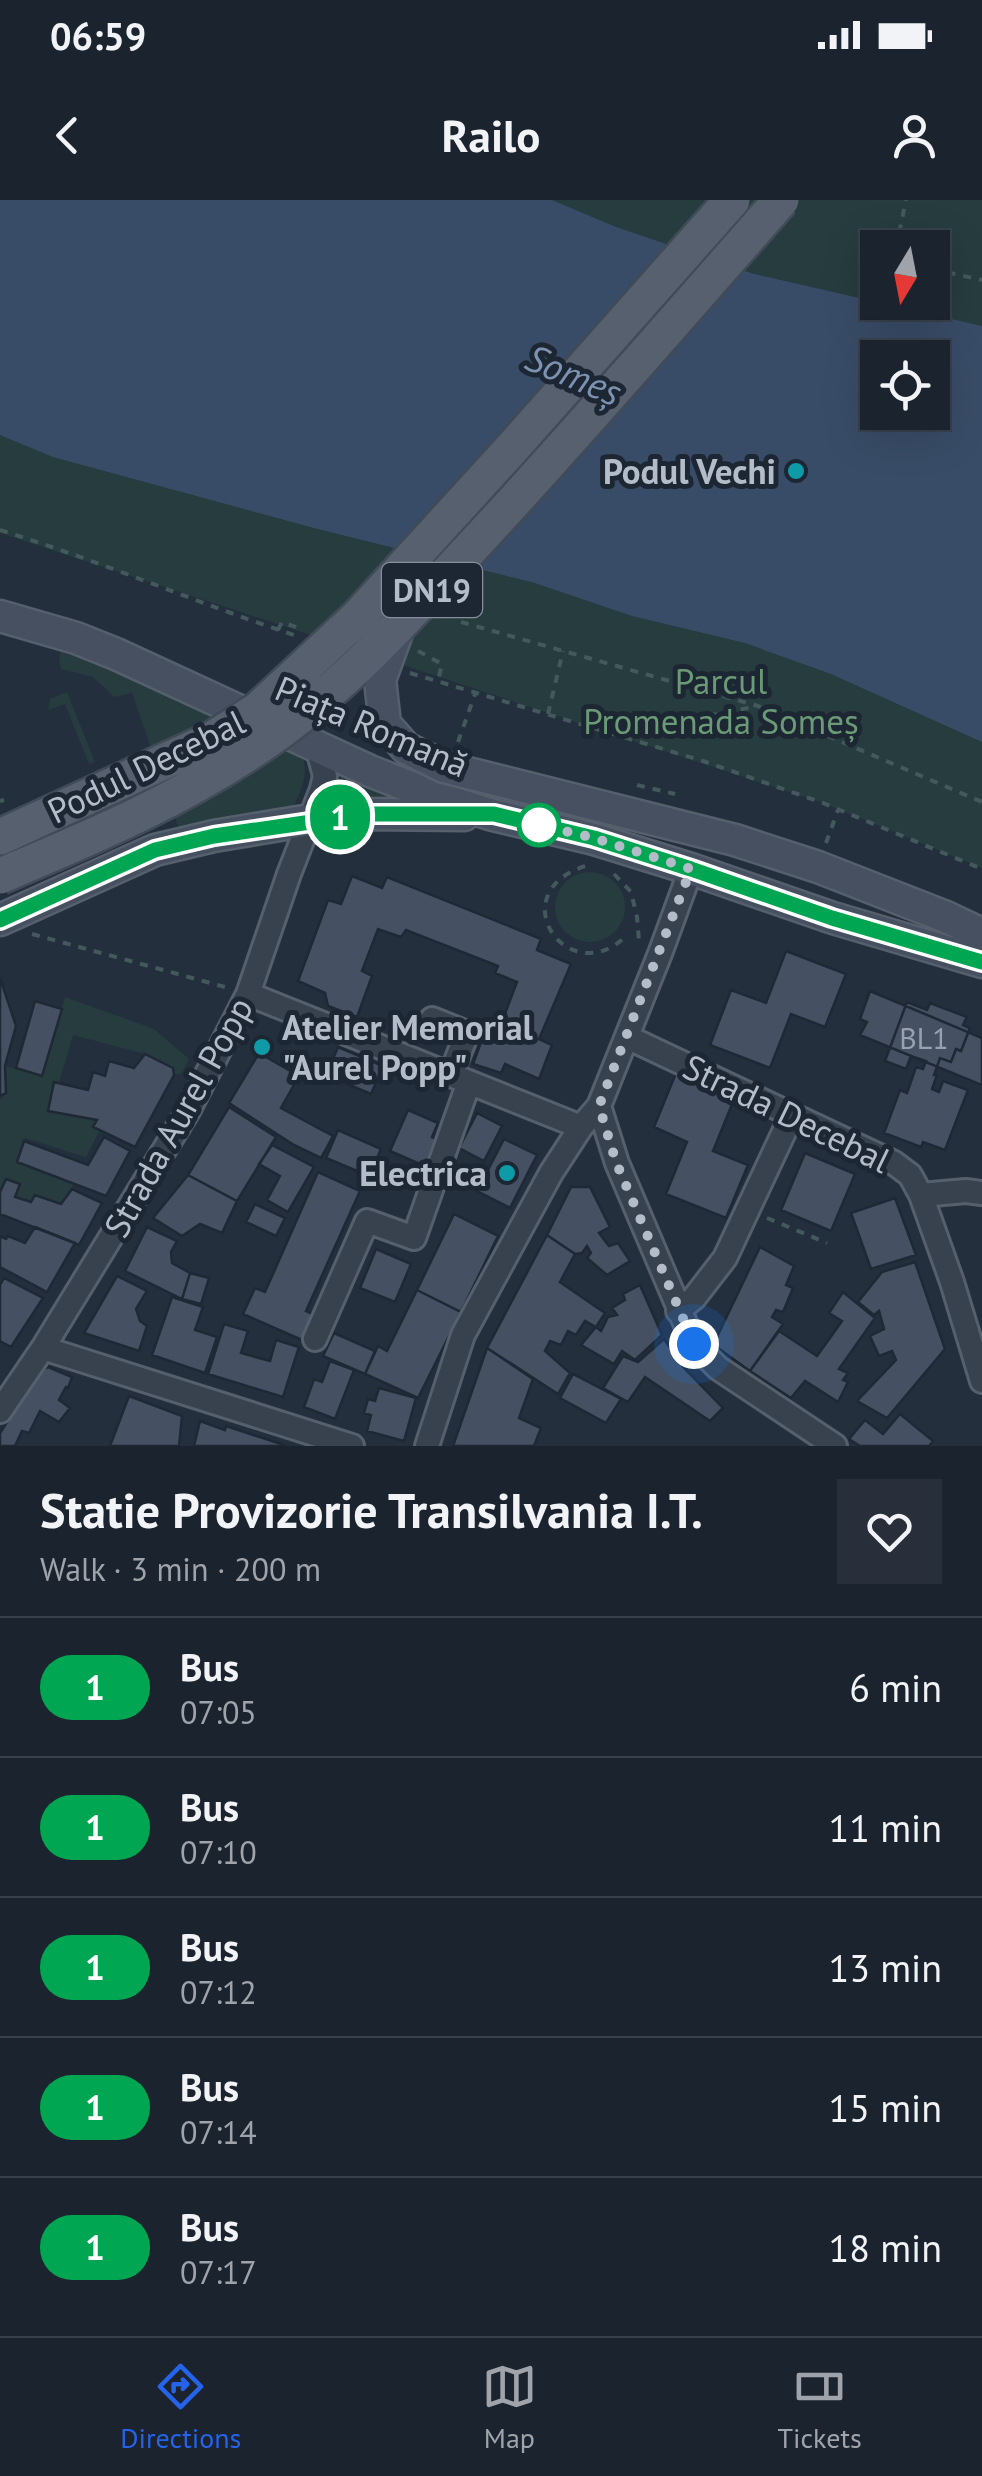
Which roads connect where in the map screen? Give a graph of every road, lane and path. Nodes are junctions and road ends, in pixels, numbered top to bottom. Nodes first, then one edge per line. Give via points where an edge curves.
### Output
1 (732, 200) edge
2 (781, 200) edge
3 (906, 200) edge
4 (900, 230) edge
5 (950, 272) edge
6 (982, 280) edge
7 (0, 530) edge
8 (0, 616) edge
9 (461, 622) dead end
10 (296, 636) dead end
11 (409, 638) junction
12 (563, 651) junction
13 (402, 670) dead end
14 (438, 682) junction
15 (476, 694) junction
16 (758, 706) junction
17 (548, 715) junction
18 (614, 734) junction
19 (318, 746) junction
20 (455, 750) dead end
21 (982, 802) edge
22 (838, 809) junction
23 (494, 814) junction
24 (310, 820) junction
25 (0, 836) edge
26 (585, 866) dead end
27 (818, 866) junction
28 (691, 869) junction
29 (982, 869) edge
30 (614, 874) dead end
31 (0, 876) edge
32 (0, 920) edge
33 (31, 934) dead end
34 (982, 934) edge
35 (625, 937) dead end
36 (639, 943) dead end
37 (982, 962) edge
38 (239, 992) junction
39 (432, 1019) dead end
40 (627, 1037) junction
41 (460, 1078) junction
42 (599, 1106) junction
43 (792, 1115) junction
44 (581, 1127) junction
45 (982, 1193) edge
46 (921, 1195) junction
47 (767, 1218) dead end
48 (827, 1243) dead end
49 (678, 1311) junction
50 (316, 1339) dead end
51 (44, 1348) junction
52 (982, 1381) edge
53 (0, 1411) edge
54 (819, 1442) edge
55 (352, 1446) edge
56 (427, 1446) edge

1 - 25 main road, Podul Decebal / DN19, bridge via 358,617 258,710 211,740
2 - 11 main road, Podul Decebal / DN19, bridge via 539,475
3 - 4 path
5 - 6 path
7 - 10 path
8 - 19 street, Piața Romană via 116,654
9 - 12 path
11 - 14 path via 442,664
11 - 27 street, Podul Decebal, bridge via 380,680 385,724 406,748 444,767
11 - 31 main road, Podul Decebal / DN19, bridge via 176,798
12 - 16 path
12 - 17 path
13 - 14 path
14 - 15 path
15 - 17 path
15 - 20 path
16 - 18 path
16 - 21 path
17 - 18 path
18 - 22 path
19 - 23 street, Piața Romană via 436,797
19 - 24 street, Strada Aurel Popp via 325,776
22 - 27 path
22 - 29 path
23 - 24 street, Piața Romană
23 - 28 street, Piața Romană
24 - 32 street, Piața Romană via 155,850
24 - 38 street, Strada Aurel Popp
26 - 35 path via 552,885 544,917 551,933 586,954 613,948
27 - 34 street, Podul Decebal, bridge
28 - 37 street, Piața Romană
28 - 40 street
30 - 36 path via 631,892
33 - 38 path
38 - 41 street
38 - 51 street, Strada Aurel Popp via 188,1111
39 - 41 street via 467,1033
40 - 42 street
40 - 43 street, Strada Decebal
41 - 44 street
41 - 50 street via 414,1238 367,1221
42 - 44 street
42 - 49 street
43 - 46 street, Strada Decebal via 894,1163
43 - 49 street via 725,1258
44 - 56 street via 463,1334
45 - 46 street
46 - 52 street, Strada Decebal
47 - 48 path
49 - 54 street via 694,1344 718,1368
51 - 53 street, Strada Aurel Popp
51 - 55 street

